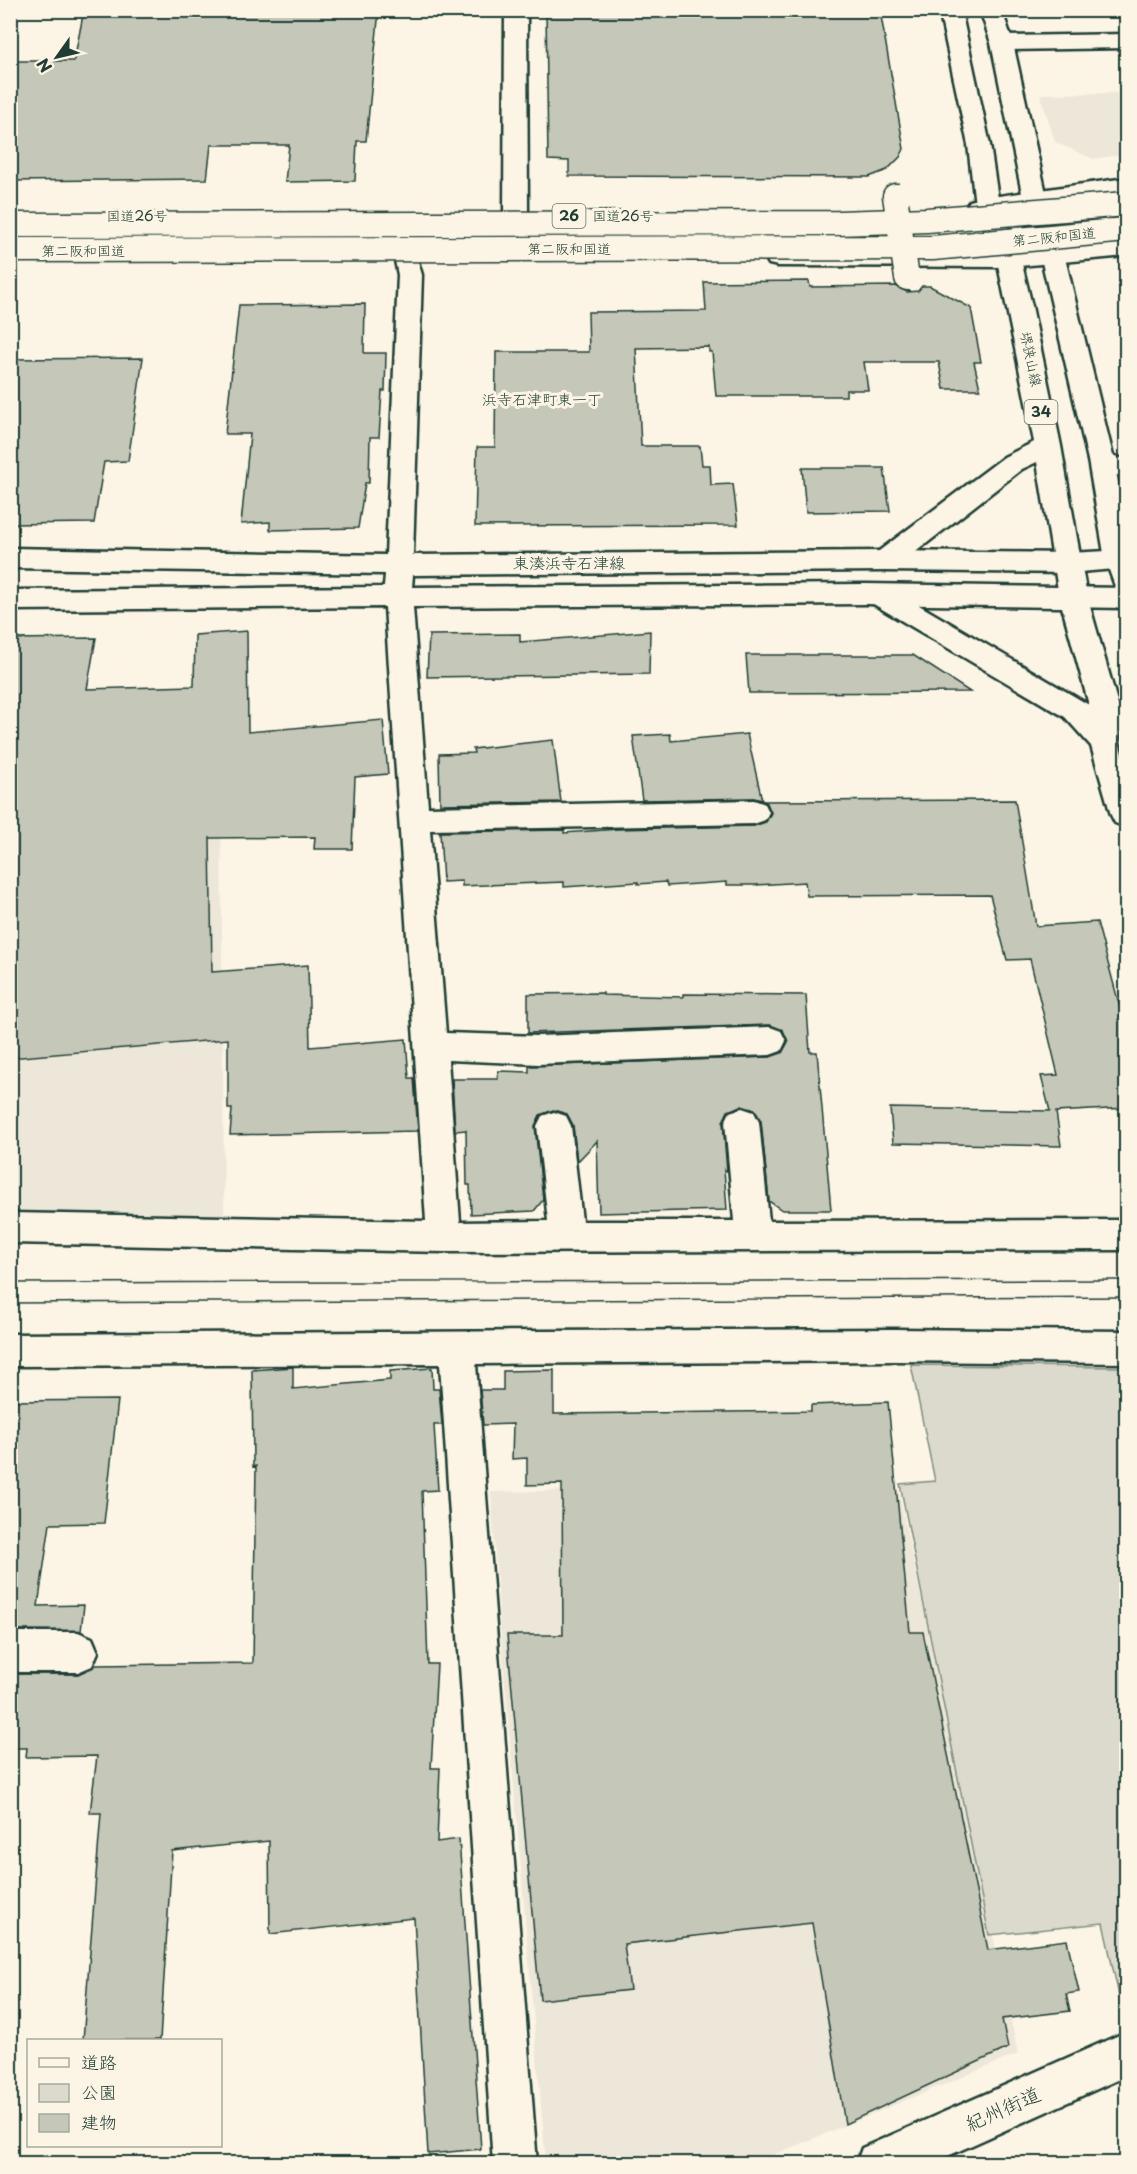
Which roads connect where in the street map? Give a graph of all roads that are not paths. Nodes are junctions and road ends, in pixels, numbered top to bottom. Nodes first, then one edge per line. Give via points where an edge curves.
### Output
1 (516, 10) edge
2 (950, 10) edge
3 (991, 10) edge
4 (1126, 41) edge
5 (1002, 43) junction
6 (1126, 185) edge
7 (899, 196) dead end
8 (1035, 198) junction
9 (1126, 204) edge
10 (987, 205) junction
11 (10, 216) edge
12 (516, 216) junction
13 (10, 225) edge
14 (1126, 230) edge
15 (1126, 249) edge
16 (10, 250) edge
17 (406, 256) junction
18 (1053, 258) junction
19 (10, 260) edge
20 (1009, 260) junction
21 (911, 278) dead end
22 (1048, 446) junction
23 (1101, 460) junction
24 (1126, 469) edge
25 (10, 558) edge
26 (885, 561) junction
27 (1069, 563) junction
28 (398, 565) junction
29 (1124, 567) edge
30 (880, 594) junction
31 (398, 595) junction
32 (1073, 596) junction
33 (1126, 598) edge
34 (10, 600) edge
35 (1104, 742) junction
36 (754, 812) dead end
37 (1126, 815) edge
38 (412, 819) junction
39 (770, 1041) dead end
40 (432, 1046) junction
41 (742, 1122) dead end
42 (554, 1126) dead end
43 (10, 1228) edge
44 (1126, 1235) edge
45 (567, 1236) junction
46 (753, 1236) junction
47 (444, 1237) junction
48 (1126, 1347) edge
49 (457, 1349) junction
50 (10, 1350) edge
51 (10, 1652) edge
52 (78, 1652) dead end
53 (1126, 2054) edge
54 (935, 2152) edge
55 (516, 2163) edge
56 (878, 2163) edge

1 - 12 main road
2 - 10 main road, 堺狭山線 / 34 via 979,145
3 - 5 main road
4 - 5 main road
5 - 8 main road
6 - 8 main road, 国道26号 / 26
7 - 21 main road, bridge via 895,196 900,231 907,278
8 - 10 main road, 国道26号 / 26
8 - 18 main road
9 - 13 main road, 第二阪和国道 / 26, bridge via 838,223
10 - 12 main road, 国道26号 / 26 via 837,217
10 - 20 main road, 堺狭山線 / 34
11 - 12 main road, 国道26号 / 26
14 - 16 main road, 第二阪和国道 / 26, bridge via 933,248
15 - 18 main road
17 - 19 main road
17 - 20 main road
17 - 28 main road via 410,275
18 - 20 main road
18 - 23 main road
20 - 22 main road, 堺狭山線 / 34
22 - 26 main road via 1013,463
22 - 27 main road, 堺狭山線 / 34
23 - 24 main road
23 - 29 main road
25 - 28 main road, 東湊浜寺石津線
26 - 27 main road, 東湊浜寺石津線
26 - 28 main road, 東湊浜寺石津線
27 - 29 main road, 東湊浜寺石津線
27 - 32 main road, 堺狭山線 / 34
28 - 31 main road
30 - 31 main road, 東湊浜寺石津線
30 - 32 main road, 東湊浜寺石津線
30 - 35 main road via 1075,709
31 - 34 main road, 東湊浜寺石津線
31 - 38 main road
32 - 33 main road, 東湊浜寺石津線
32 - 35 main road, 堺狭山線 / 34 via 1107,719
35 - 37 main road, 堺狭山線 / 34
36 - 38 main road
38 - 40 main road
39 - 40 main road via 538,1050
40 - 47 main road
41 - 46 main road
42 - 45 main road
43 - 47 main road
44 - 46 main road
45 - 46 main road
45 - 47 main road
48 - 49 main road
49 - 50 main road
49 - 55 main road
51 - 52 main road
53 - 54 main road, 紀州街道
54 - 56 main road, 紀州街道

